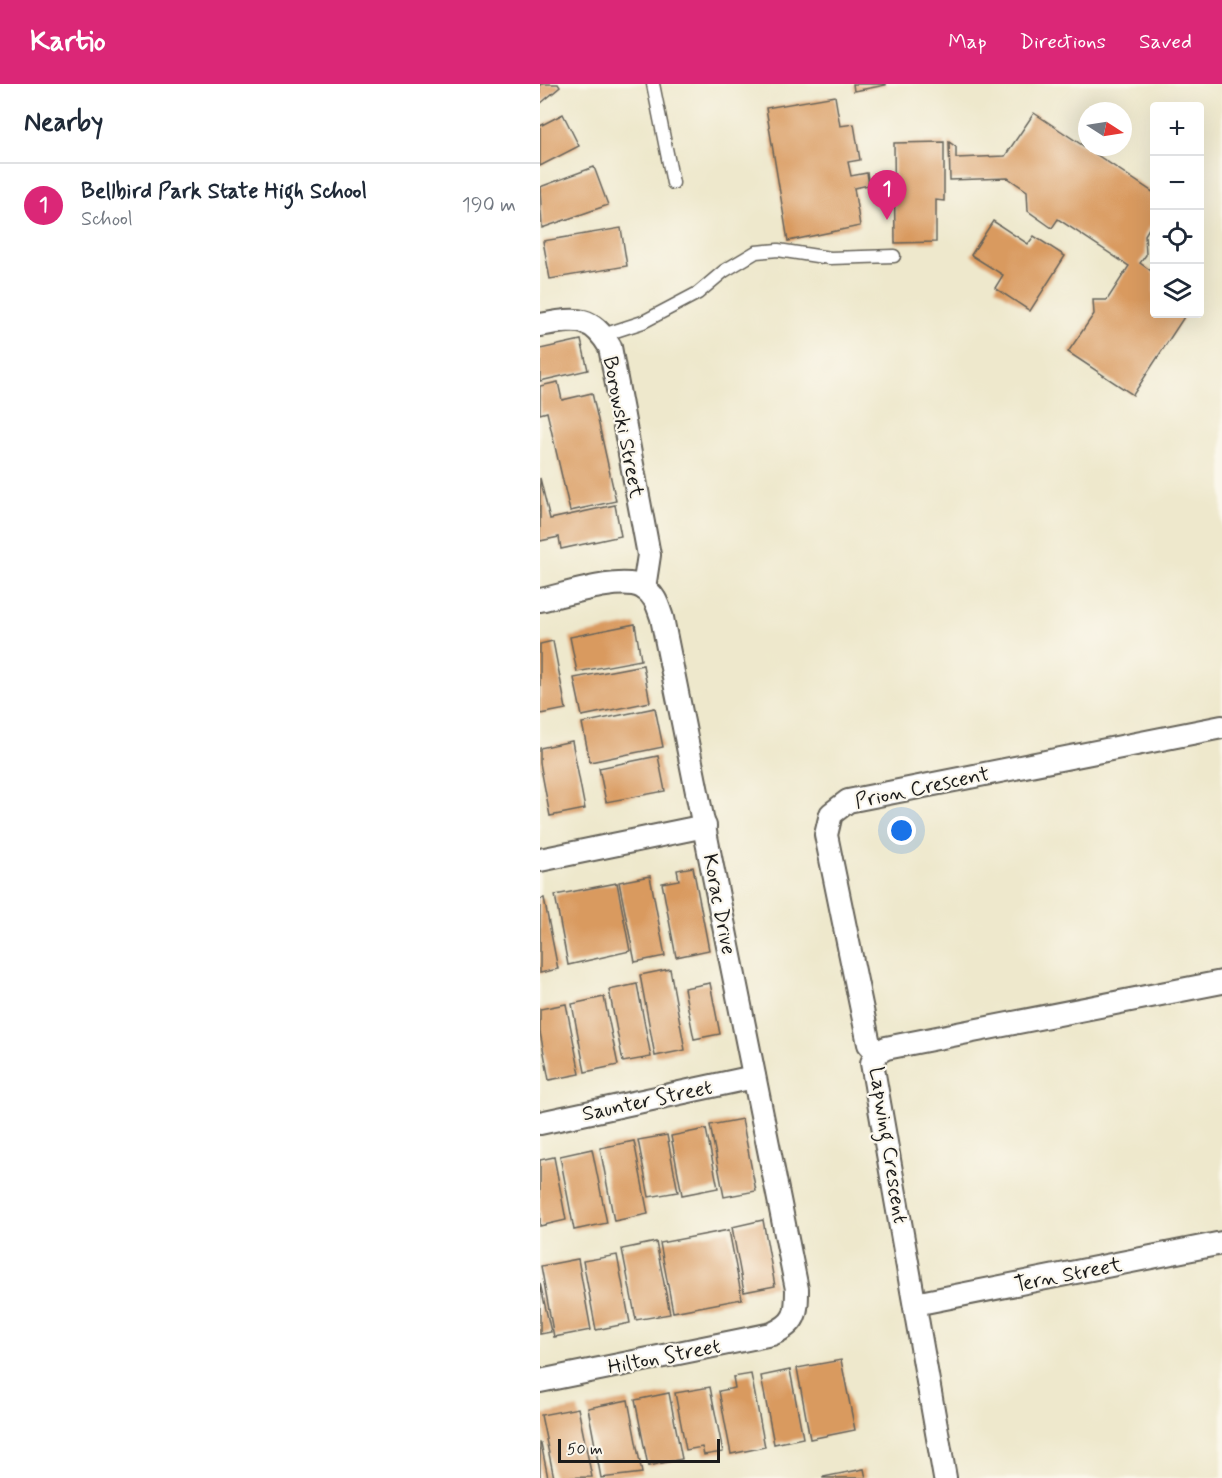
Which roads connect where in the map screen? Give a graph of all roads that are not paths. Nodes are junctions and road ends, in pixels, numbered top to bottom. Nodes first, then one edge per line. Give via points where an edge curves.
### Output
1 (653, 84) edge
2 (673, 183) dead end
3 (894, 256) dead end
4 (540, 325) edge
5 (603, 335) junction
6 (644, 588) junction
7 (540, 600) edge
8 (1222, 726) edge
9 (705, 826) junction
10 (540, 860) edge
11 (1222, 982) edge
12 (877, 1053) junction
13 (754, 1077) junction
14 (540, 1123) edge
15 (1222, 1244) edge
16 (915, 1304) junction
17 (787, 1327) joint
18 (540, 1381) edge
19 (945, 1478) edge

1 - 2 lane
3 - 5 lane via 830,258 778,250 756,252 698,293 643,322
4 - 5 street, Borowski Street via 579,320
5 - 6 street, Borowski Street via 610,347 649,555
6 - 7 street via 617,584
6 - 9 street, Korac Drive via 656,599 662,618
8 - 12 street, Prion Crescent via 848,801 831,814 826,835 869,1044
9 - 10 street
9 - 13 street, Korac Drive
11 - 12 street, Lapwing Crescent via 886,1048
12 - 16 street, Lapwing Crescent via 872,1063
13 - 14 street, Saunter Street
13 - 17 street, Korac Drive via 798,1289 797,1312
15 - 16 street, Tern Street
16 - 19 street, Lapwing Crescent
17 - 18 street, Hilton Street via 772,1334

